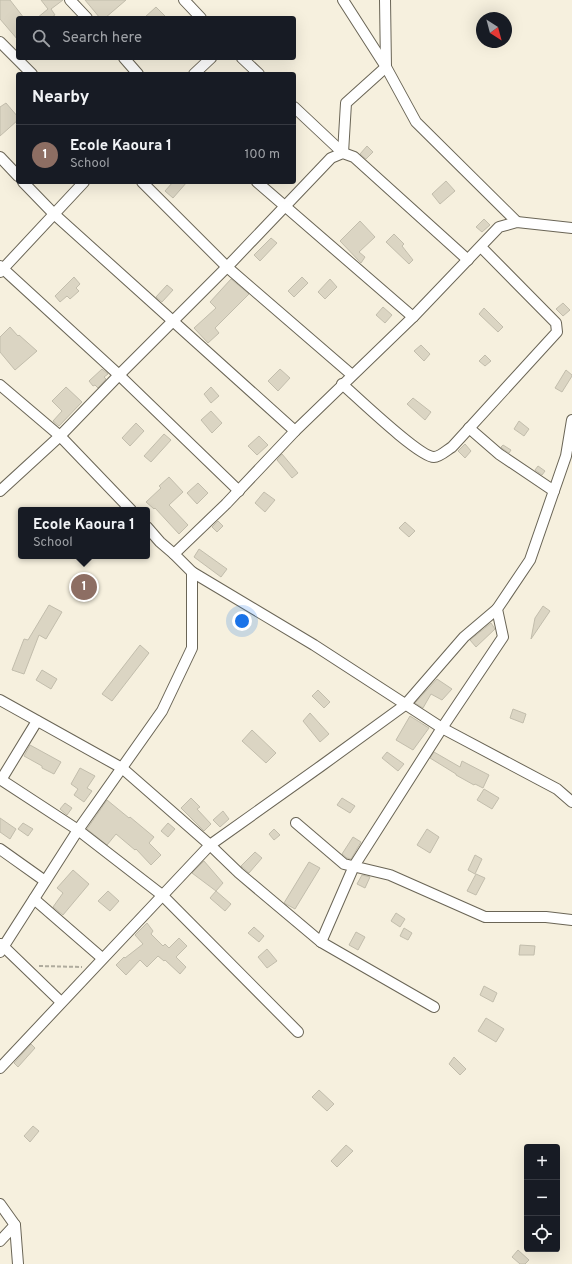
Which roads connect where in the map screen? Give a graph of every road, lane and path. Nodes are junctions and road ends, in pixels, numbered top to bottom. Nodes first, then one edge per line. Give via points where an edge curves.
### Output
1 (70, 0) edge
2 (184, 0) edge
3 (343, 0) edge
4 (385, 0) edge
5 (85, 16) edge
6 (199, 16) edge
7 (0, 42) edge
8 (16, 58) edge
9 (18, 60) edge
10 (126, 60) edge
11 (209, 60) edge
12 (244, 60) edge
13 (386, 67) junction
14 (30, 72) edge
15 (136, 72) edge
16 (196, 72) edge
17 (257, 72) edge
18 (296, 109) edge
19 (343, 153) junction
20 (0, 157) edge
21 (16, 174) edge
22 (25, 184) edge
23 (82, 184) edge
24 (144, 184) edge
25 (259, 184) edge
26 (285, 206) junction
27 (54, 214) junction
28 (517, 222) junction
29 (572, 228) edge
30 (481, 247) junction
31 (468, 260) junction
32 (227, 267) junction
33 (1, 269) edge
34 (413, 317) junction
35 (173, 322) junction
36 (119, 375) junction
37 (352, 375) junction
38 (342, 384) junction
39 (0, 385) edge
40 (572, 420) edge
41 (470, 428) junction
42 (295, 431) junction
43 (60, 436) junction
44 (0, 491) edge
45 (239, 491) junction
46 (554, 491) junction
47 (128, 507) edge
48 (150, 530) edge
49 (174, 554) junction
50 (192, 572) junction
51 (497, 608) junction
52 (0, 700) edge
53 (405, 705) junction
54 (37, 721) junction
55 (442, 728) junction
56 (122, 768) junction
57 (1, 780) edge
58 (572, 802) edge
59 (296, 824) dead end
60 (78, 830) junction
61 (210, 844) junction
62 (0, 850) edge
63 (354, 866) junction
64 (45, 881) junction
65 (162, 895) junction
66 (34, 899) junction
67 (572, 920) edge
68 (321, 942) junction
69 (1, 947) edge
70 (102, 958) junction
71 (24, 966) junction
72 (93, 967) junction
73 (61, 1002) junction
74 (434, 1007) dead end
75 (298, 1032) dead end
76 (0, 1052) edge
77 (8, 1059) junction
78 (0, 1068) edge
79 (0, 1204) edge
80 (15, 1225) junction
81 (0, 1241) edge
82 (18, 1264) edge

1 - 5 street
2 - 6 street
3 - 13 street
4 - 13 street
7 - 8 street
9 - 14 street
10 - 15 street
11 - 16 street
12 - 17 street
13 - 19 street via 346,103
13 - 28 street via 416,122
18 - 19 street
19 - 26 street via 331,158
19 - 31 street via 354,157
20 - 21 street
22 - 27 street
23 - 27 street
24 - 32 street
25 - 26 street
26 - 32 street
26 - 34 street
27 - 33 street
27 - 35 street
28 - 29 street
28 - 30 street via 499,227
30 - 31 street
30 - 41 street via 556,323 557,330
31 - 34 street
32 - 35 street
32 - 37 street
33 - 36 street
34 - 37 street
35 - 36 street
35 - 42 street
36 - 43 street
36 - 45 street
37 - 38 street
38 - 41 street via 399,435 432,458 452,447
38 - 42 street
39 - 43 street
40 - 46 street via 566,456
41 - 46 street via 499,454
42 - 45 street
43 - 44 street
43 - 47 street
45 - 49 street
46 - 51 street via 530,560
48 - 49 street
49 - 50 street
50 - 53 street via 314,645
50 - 56 street via 192,648 162,711
51 - 53 street via 464,637
51 - 55 street via 503,637
52 - 54 street
53 - 55 street
53 - 61 street
54 - 56 street
54 - 57 street
55 - 58 street via 557,789
55 - 63 street
56 - 60 street
56 - 61 street
57 - 60 street
59 - 63 street via 344,864
60 - 64 street
60 - 65 street
61 - 65 street
61 - 68 street via 239,873
62 - 64 street
63 - 67 street via 390,875 485,917 546,917
63 - 68 street
64 - 66 street
65 - 70 street
65 - 75 street
66 - 69 street
66 - 70 street
68 - 74 street
69 - 71 street
70 - 72 street
71 - 72 path
71 - 73 street
72 - 73 street
73 - 77 street
76 - 77 street
77 - 78 street
79 - 80 street
80 - 81 street
80 - 82 street

